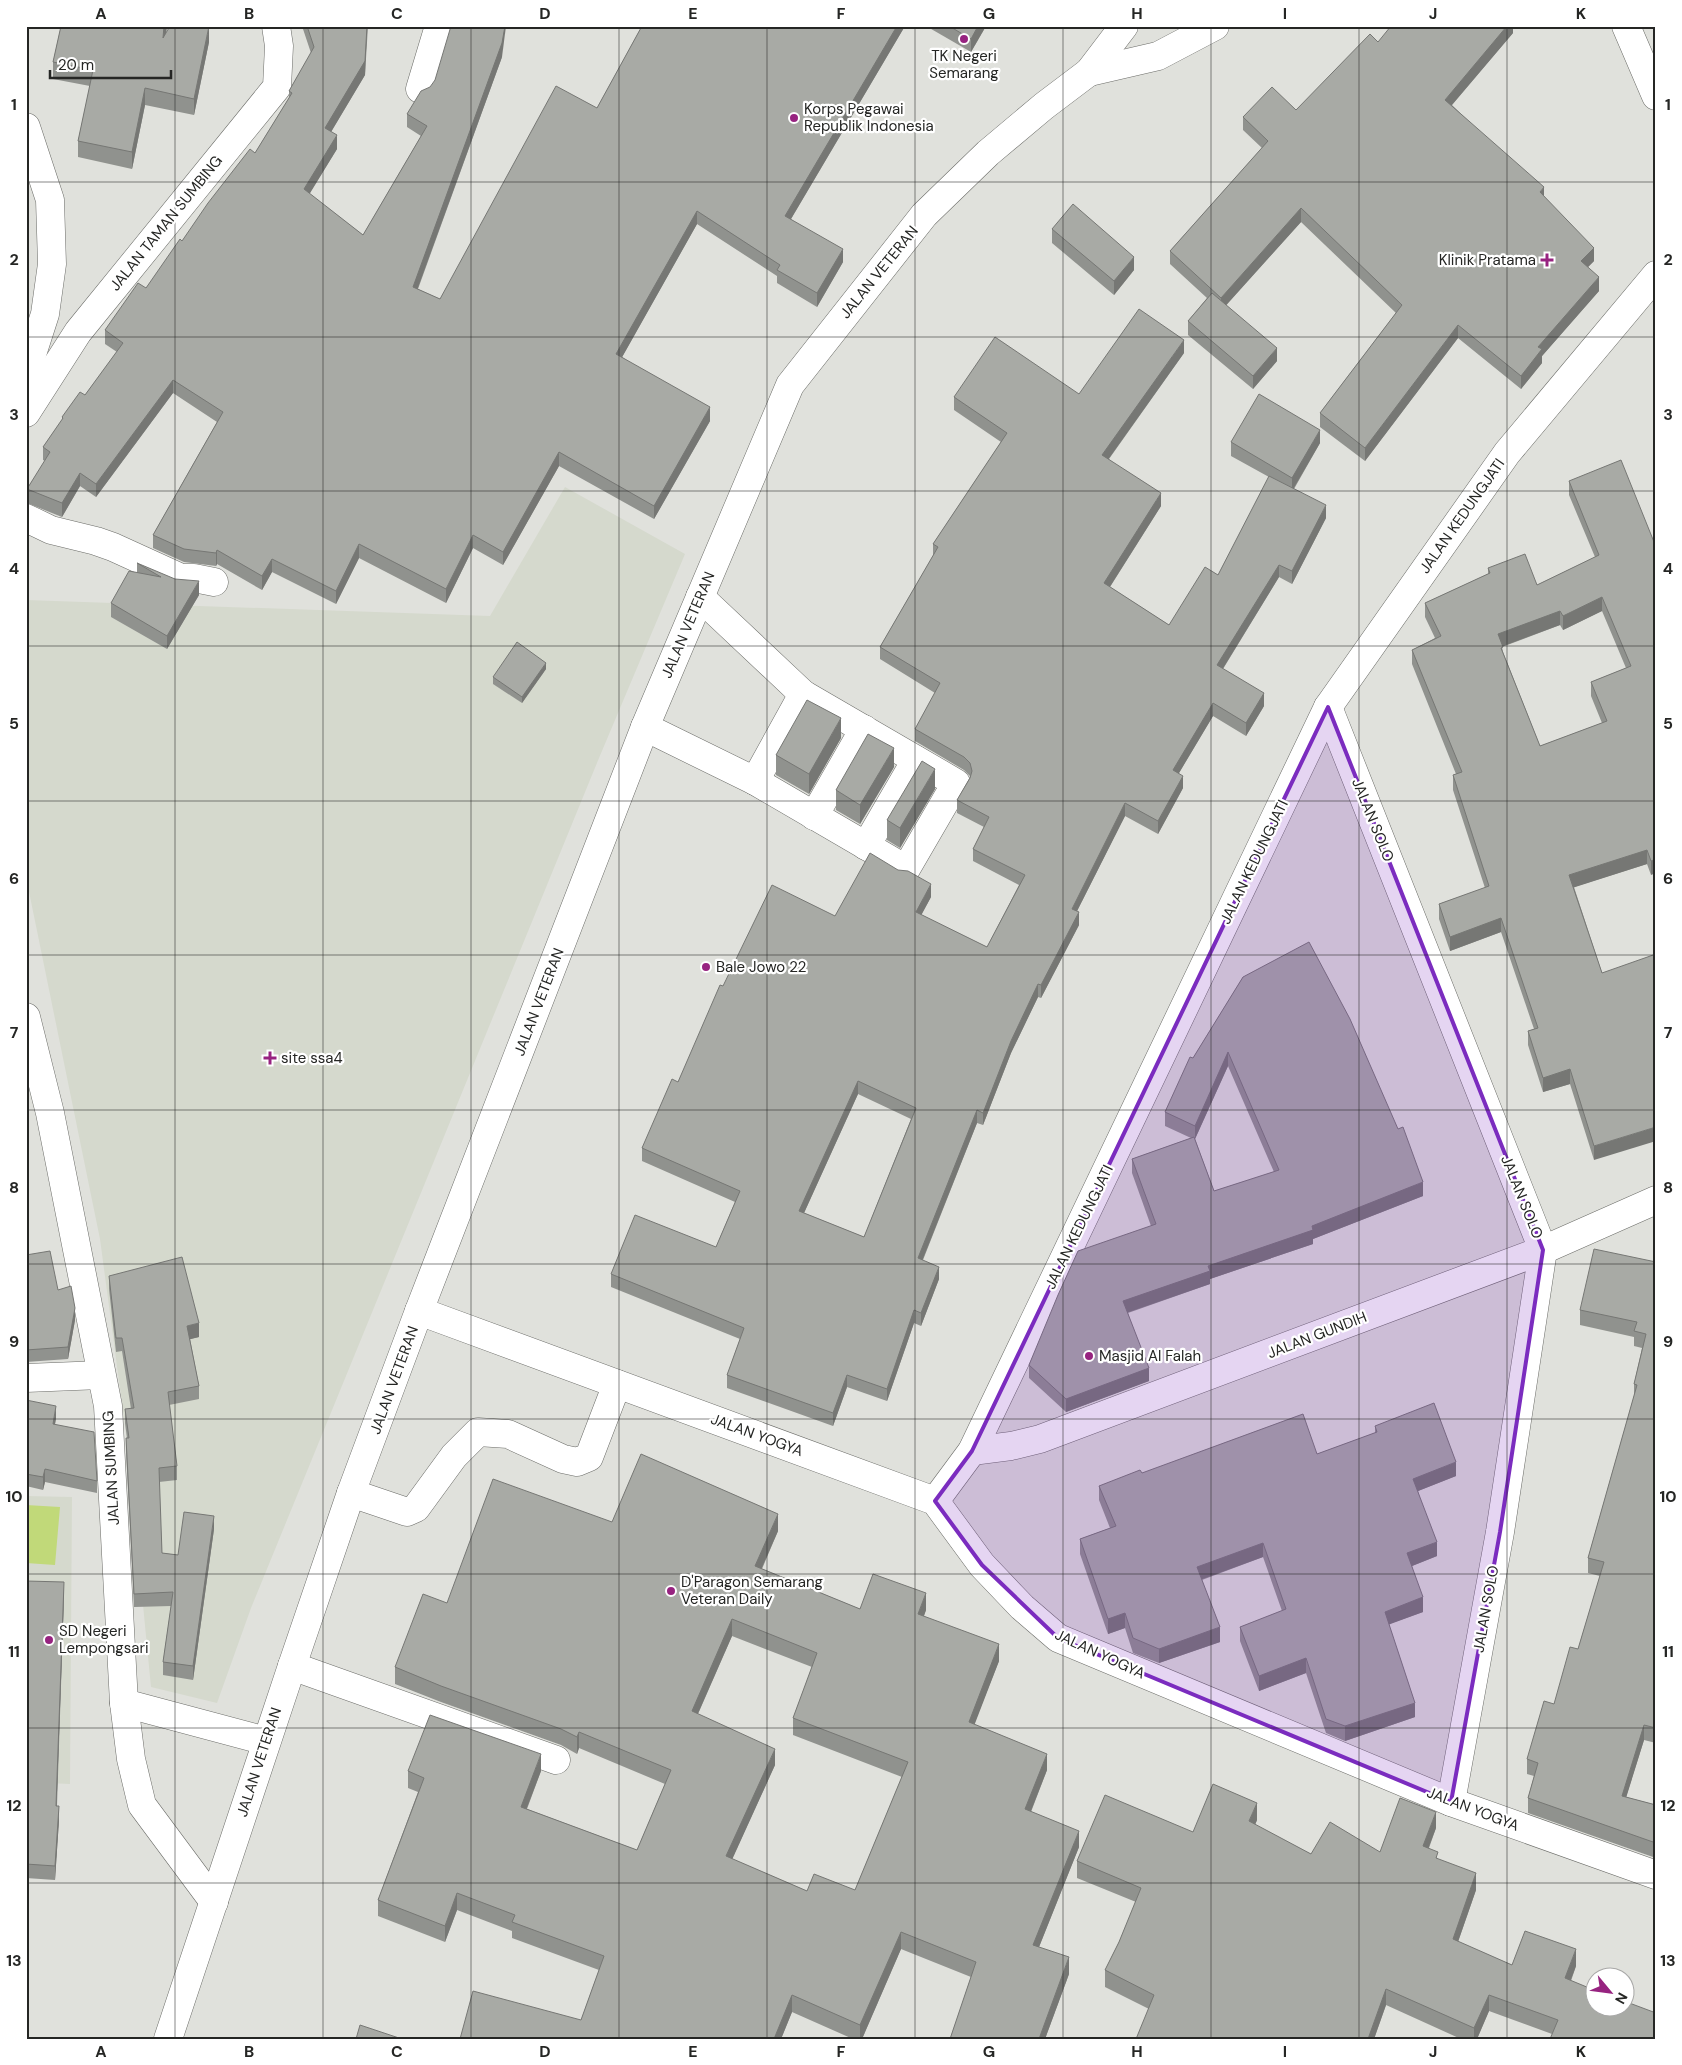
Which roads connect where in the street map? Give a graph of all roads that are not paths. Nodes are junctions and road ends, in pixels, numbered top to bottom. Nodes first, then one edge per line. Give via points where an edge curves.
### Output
1 (276, 26) edge
2 (439, 26) edge
3 (1124, 26) edge
4 (1215, 26) edge
5 (1626, 26) edge
6 (1089, 72) junction
7 (420, 89) edge
8 (1656, 96) edge
9 (26, 127) edge
10 (1656, 275) edge
11 (26, 373) edge
12 (26, 413) edge
13 (26, 518) edge
14 (214, 582) dead end
15 (700, 597) junction
16 (803, 694) junction
17 (1328, 707) junction
18 (644, 727) junction
19 (864, 729) junction
20 (916, 760) junction
21 (755, 781) junction
22 (814, 816) junction
23 (866, 846) junction
24 (26, 1018) edge
25 (1656, 1200) edge
26 (1543, 1250) junction
27 (419, 1312) junction
28 (100, 1375) junction
29 (26, 1378) edge
30 (617, 1384) junction
31 (972, 1451) junction
32 (352, 1493) junction
33 (936, 1500) junction
34 (292, 1666) junction
35 (124, 1703) junction
36 (266, 1741) junction
37 (556, 1760) dead end
38 (1451, 1802) junction
39 (1656, 1875) edge
40 (214, 1902) junction
41 (168, 2039) edge

1 - 12 street, JALAN TAMAN SUMBING via 279,46 277,87 78,332
2 - 7 street
3 - 6 street, JALAN VETERAN
4 - 6 street, JALAN VETERAN via 1158,56
5 - 8 street
6 - 15 street, JALAN VETERAN via 988,153 924,215 790,385
9 - 11 street via 50,200 52,264 45,314
10 - 17 street, JALAN KEDUNGJATI via 1507,453
13 - 14 street via 51,530 113,547 180,578
15 - 16 street
15 - 18 street, JALAN VETERAN
16 - 19 street
16 - 21 street
17 - 26 street, JALAN SOLO
17 - 31 street, JALAN KEDUNGJATI
18 - 21 street
18 - 27 street, JALAN VETERAN
19 - 20 street
19 - 22 street
20 - 23 street
20 - 23 street via 956,783 906,869
21 - 22 street
22 - 23 street
24 - 28 street, JALAN SUMBING via 50,1113
25 - 26 street, JALAN GUNDIH
26 - 31 street, JALAN GUNDIH via 1040,1439
26 - 38 street, JALAN SOLO via 1500,1532
27 - 30 street, JALAN YOGYA
27 - 32 street, JALAN VETERAN
28 - 29 street
28 - 35 street, JALAN SUMBING via 108,1406
30 - 32 street via 589,1457 577,1462 508,1434 478,1432 454,1456 416,1508 407,1512 398,1510
30 - 33 street, JALAN YOGYA
31 - 33 street, JALAN KEDUNGJATI
32 - 34 street, JALAN VETERAN
33 - 38 street, JALAN YOGYA via 982,1565 1022,1607 1058,1638
34 - 36 street, JALAN VETERAN
34 - 37 street
35 - 36 street
35 - 40 street, JALAN SUMBING via 131,1759 142,1805
36 - 40 street, JALAN VETERAN
38 - 39 street, JALAN YOGYA
40 - 41 street, JALAN VETERAN

